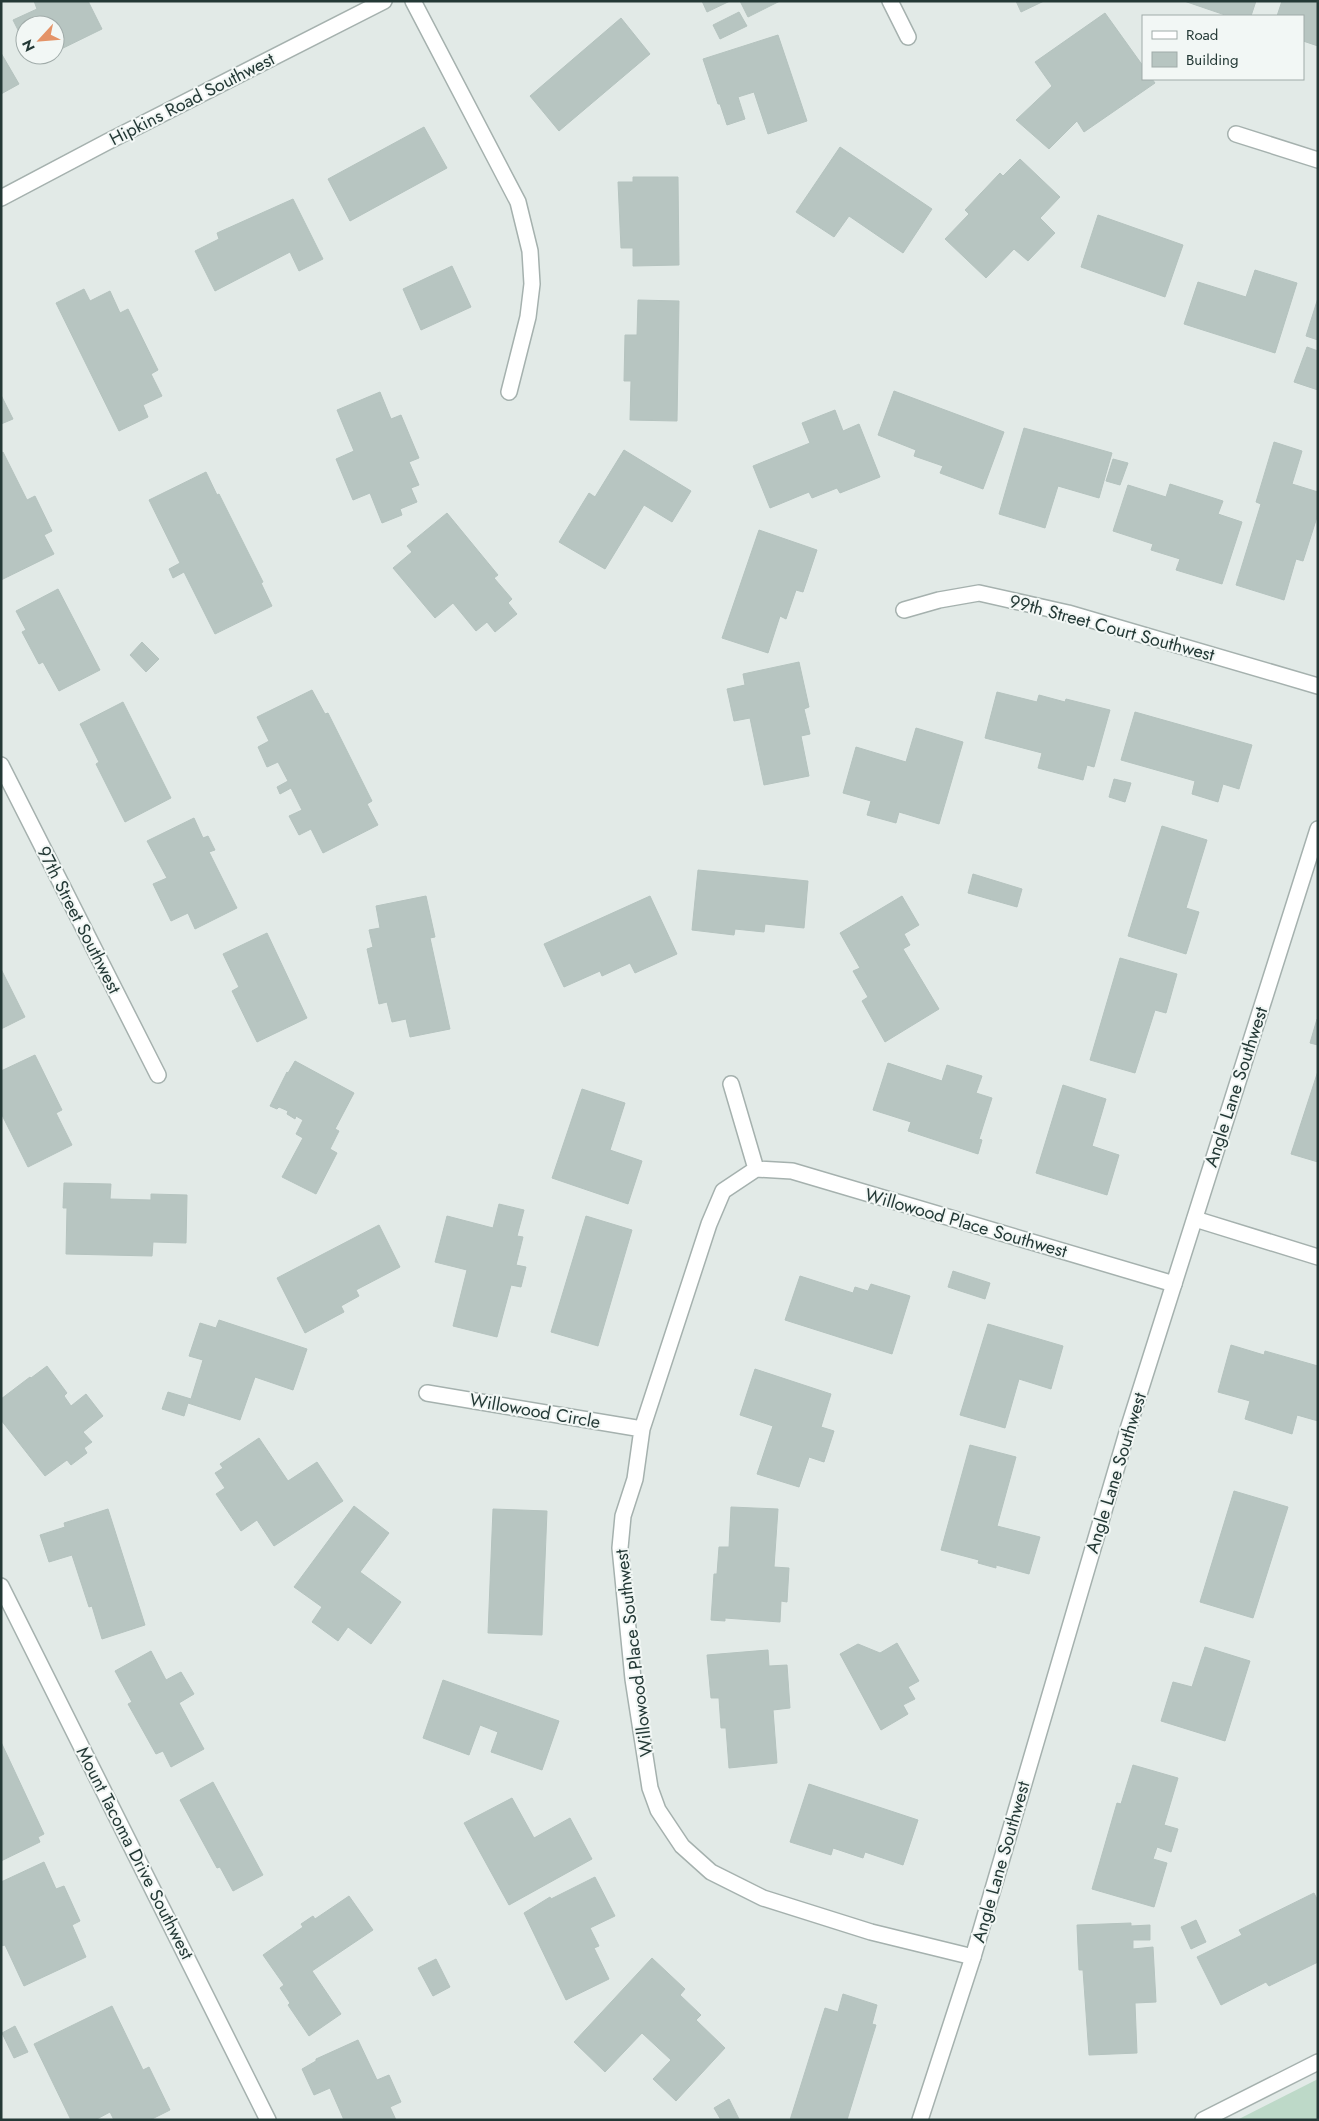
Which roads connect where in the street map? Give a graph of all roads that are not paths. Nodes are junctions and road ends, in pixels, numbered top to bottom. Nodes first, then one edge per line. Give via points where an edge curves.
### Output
1 (384, 1) edge
2 (413, 1) edge
3 (890, 1) edge
4 (908, 36) dead end
5 (1236, 134) dead end
6 (1318, 160) edge
7 (1, 198) edge
8 (509, 392) dead end
9 (904, 610) dead end
10 (1318, 686) edge
11 (1, 765) edge
12 (1318, 829) edge
13 (158, 1075) dead end
14 (731, 1084) dead end
15 (756, 1169) junction
16 (1195, 1219) junction
17 (1318, 1257) edge
18 (1174, 1284) junction
19 (427, 1393) dead end
20 (642, 1429) junction
21 (1, 1586) edge
22 (973, 1957) junction
23 (1318, 2062) edge
24 (268, 2120) edge
25 (920, 2120) edge
26 (1203, 2120) edge

1 - 7 street, Hipkins Road Southwest
2 - 8 street via 518,202 530,251 532,284 528,317
3 - 4 street
5 - 6 street
9 - 10 street, 99th Street Court Southwest via 979,593 1068,612
11 - 13 street, 97th Street Southwest
12 - 16 street, Angle Lane Southwest
14 - 15 street
15 - 18 street, Willowood Place Southwest via 792,1171
15 - 20 street, Willowood Place Southwest via 723,1191 709,1224
16 - 17 street
16 - 18 street, Angle Lane Southwest
18 - 22 street, Angle Lane Southwest via 1128,1429
19 - 20 street, Willowood Circle
20 - 22 street, Willowood Place Southwest via 635,1479 623,1516 620,1548 633,1679 650,1788 658,1810 682,1846 711,1872 762,1898 871,1932
21 - 24 street, Mount Tacoma Drive Southwest
22 - 25 street, Angle Lane Southwest
23 - 26 street

